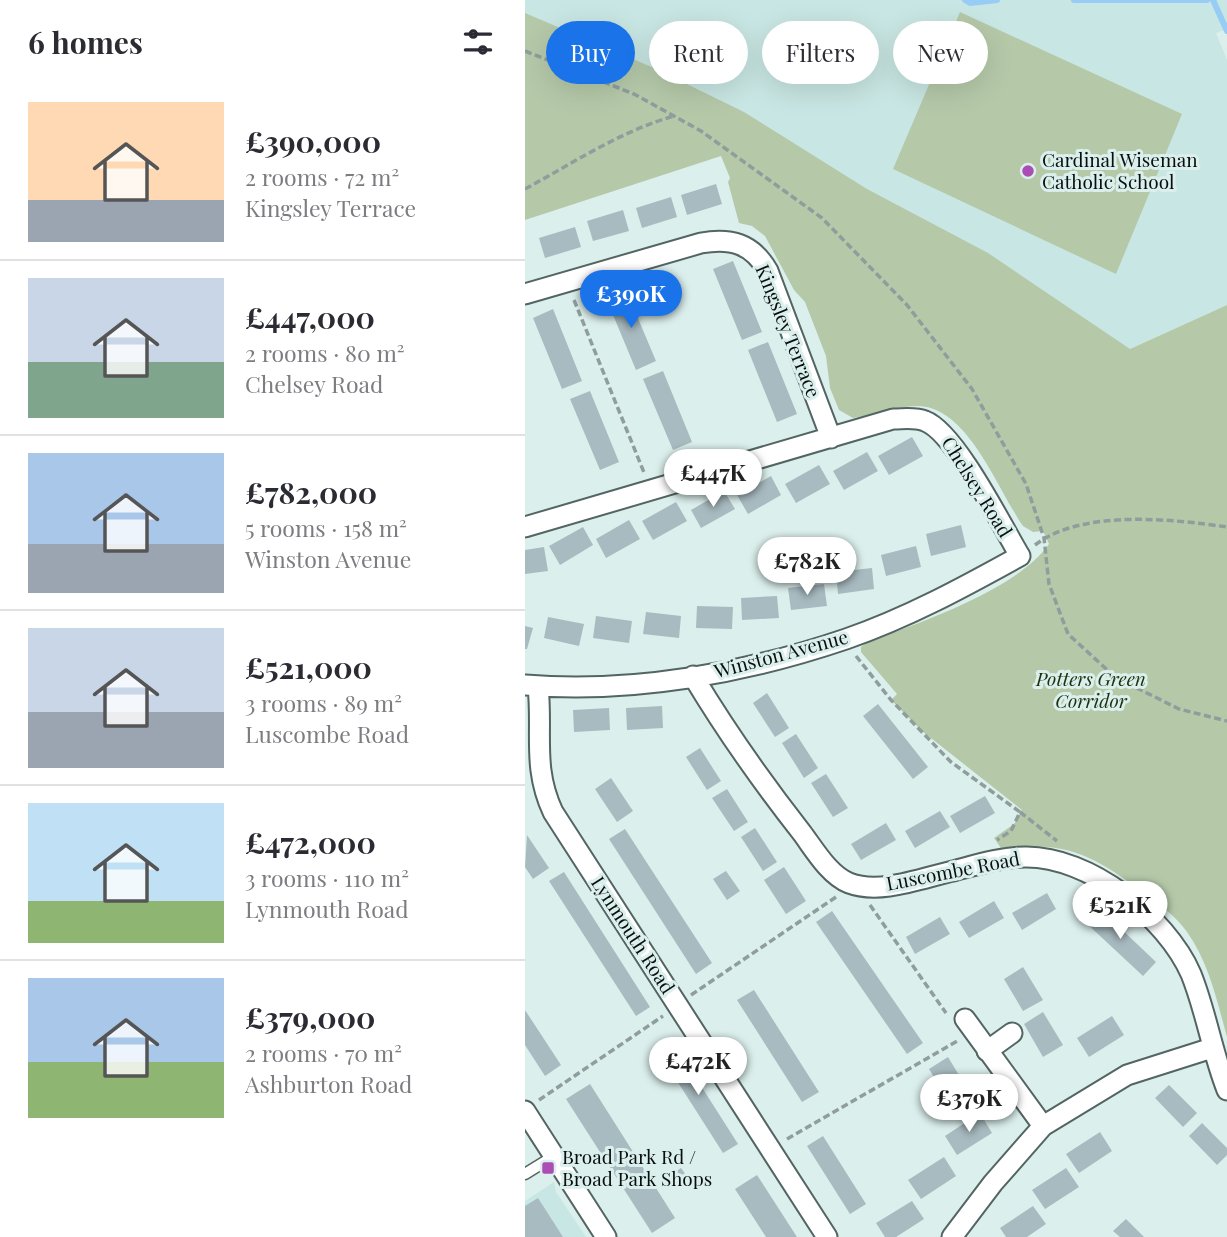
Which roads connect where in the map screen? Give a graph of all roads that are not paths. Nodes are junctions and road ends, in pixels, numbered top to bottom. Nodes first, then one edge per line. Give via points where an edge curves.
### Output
1 (525, 294) edge
2 (831, 438) junction
3 (525, 527) edge
4 (1020, 556) joint
5 (693, 676) junction
6 (532, 686) edge
7 (961, 1021) road end
8 (1013, 1033) dead end
9 (1212, 1048) junction
10 (987, 1051) junction
11 (1227, 1090) edge
12 (528, 1108) edge
13 (1043, 1126) junction
14 (554, 1156) junction
15 (525, 1174) edge
16 (606, 1237) edge
17 (827, 1237) edge
18 (952, 1237) edge

1 - 2 street, Kingsley Terrace via 701,243 720,240 751,249 768,271
2 - 3 street, Chelsey Road
2 - 4 street, Chelsey Road via 893,419 926,421 938,428 950,439
4 - 5 street, Winston Avenue via 912,612 846,639
5 - 6 street, Winston Avenue via 593,686
5 - 9 street, Luscombe Road via 729,736 835,874 857,884 886,886 1028,856 1067,863 1101,880 1162,928 1174,943 1192,976
6 - 17 street, Lynmouth Road via 544,792
7 - 10 street
8 - 10 street
9 - 11 street, Luscombe Road
9 - 13 street via 1127,1075
10 - 13 street
12 - 14 street
13 - 18 street
14 - 15 lane
14 - 16 street

